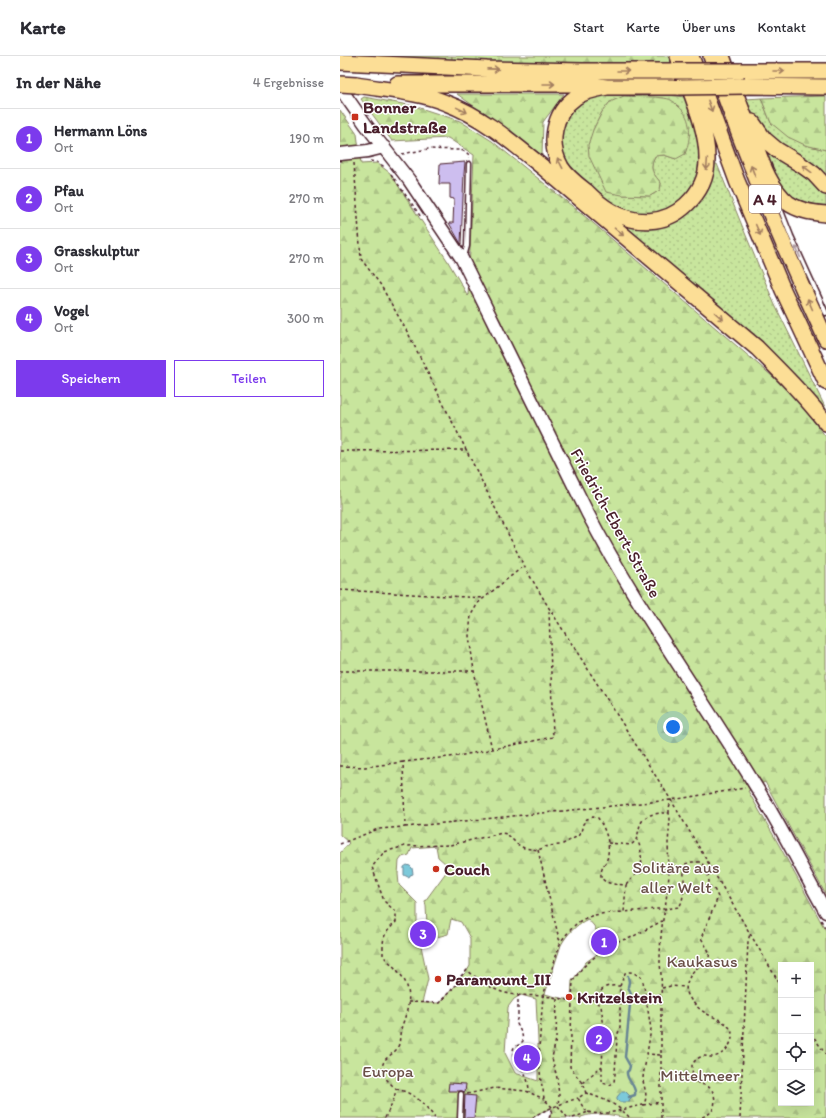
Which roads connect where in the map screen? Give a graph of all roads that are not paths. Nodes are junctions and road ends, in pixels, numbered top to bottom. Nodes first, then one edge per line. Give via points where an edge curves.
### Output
1 (678, 56) edge
2 (691, 56) edge
3 (711, 56) edge
4 (722, 56) edge
5 (726, 56) edge
6 (341, 62) edge
7 (826, 71) edge
8 (340, 84) edge
9 (356, 85) junction
10 (826, 86) edge
11 (607, 87) junction
12 (340, 88) edge
13 (698, 112) junction
14 (384, 147) junction
15 (340, 154) edge
16 (469, 164) road end
17 (765, 170) junction
18 (738, 181) junction
19 (826, 187) edge
20 (826, 214) edge
21 (462, 259) junction
22 (826, 314) edge
23 (826, 339) edge
24 (826, 382) edge
25 (826, 423) edge
26 (826, 912) edge
27 (461, 1094) dead end
28 (460, 1118) edge

1 - 13 highway
2 -> 18 highway, A 4
23 -> 3 highway, A 4 via 759,186
4 - 17 highway
19 -> 5 highway via 805,167 764,139 749,117
6 -> 7 highway, bridge via 582,71
8 - 9 highway, bridge
9 -> 11 highway via 571,84
9 -> 25 highway via 446,102 473,116 512,142 757,348 801,392
10 - 11 highway, bridge
13 -> 11 highway via 707,148 707,168 696,195 683,208 664,218 646,222 628,219 609,210 572,179 561,167 554,145 557,122 568,103 585,92
12 - 14 main road, Friedrich-Ebert-Straße
13 - 18 highway
14 - 15 main road
14 - 21 main road, Friedrich-Ebert-Straße
16 - 21 lane via 466,246
17 - 20 highway via 778,192 790,204 800,209
22 -> 17 lane
18 -> 24 highway, A 4 via 783,290
21 - 26 main road, Friedrich-Ebert-Straße via 606,548 756,785
27 - 28 lane

